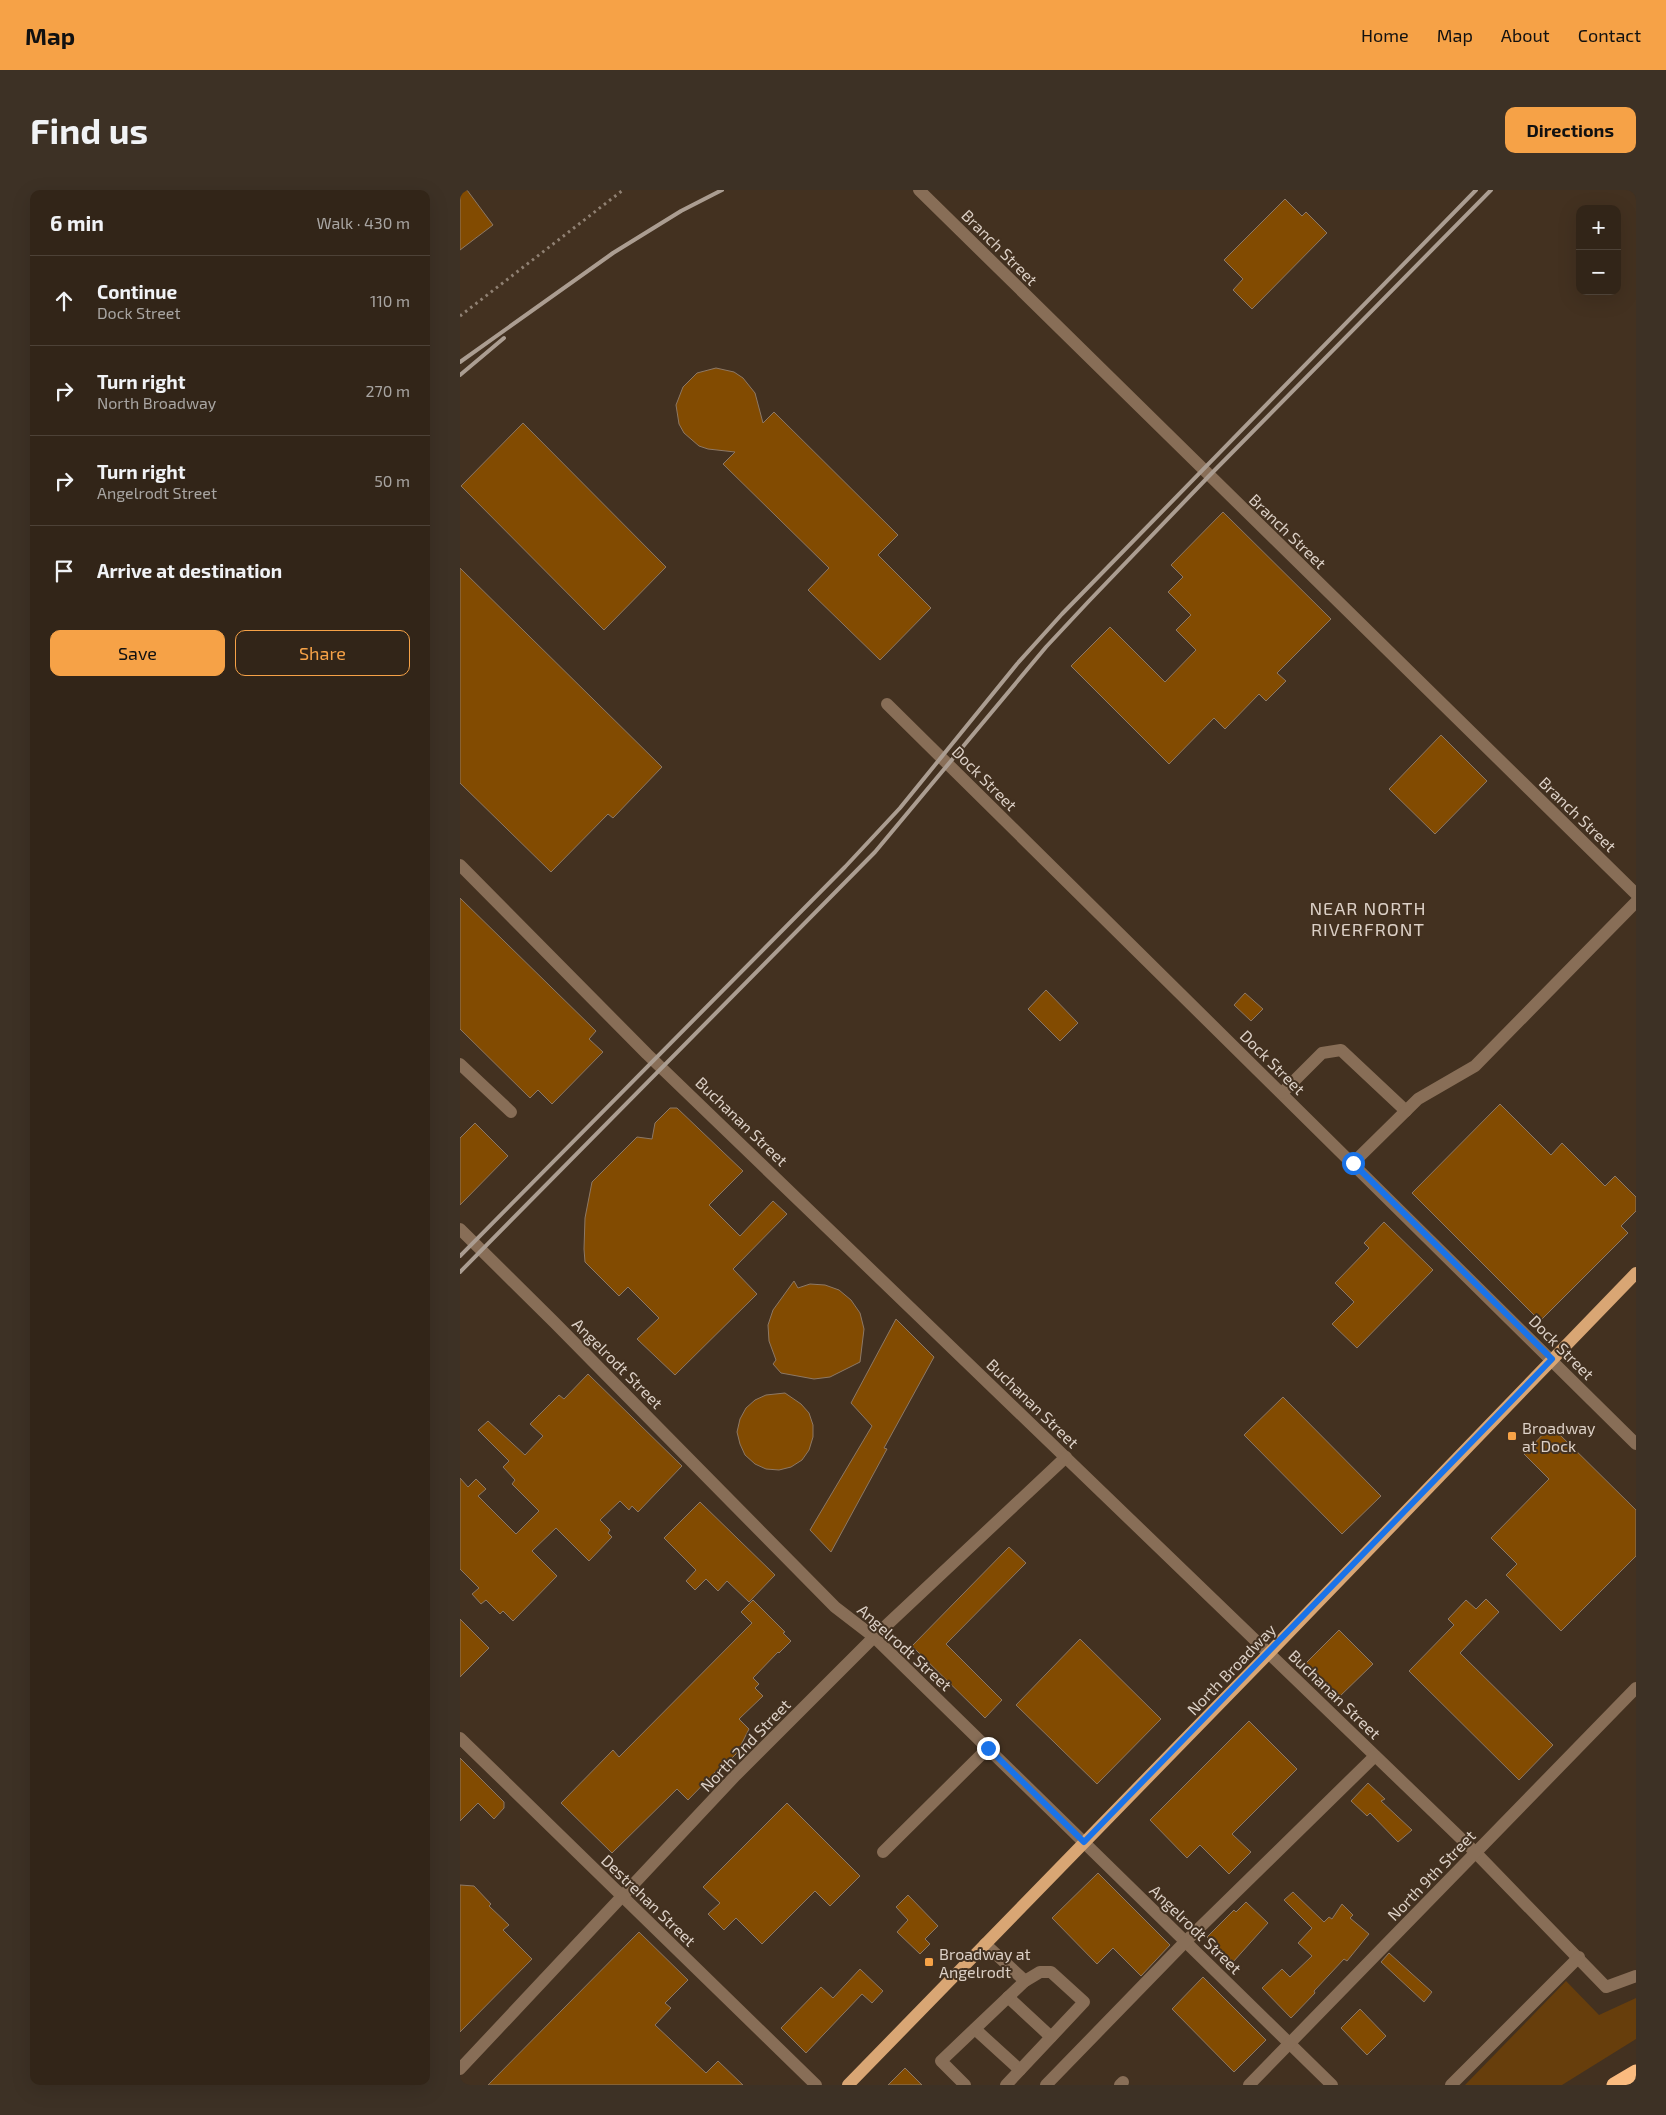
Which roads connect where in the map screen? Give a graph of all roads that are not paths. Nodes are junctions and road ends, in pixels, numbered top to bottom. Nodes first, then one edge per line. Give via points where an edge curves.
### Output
1 (919, 190) edge
2 (887, 704) dead end
3 (463, 868) edge
4 (1636, 894) edge
5 (1636, 902) edge
6 (460, 1064) edge
7 (1282, 1094) junction
8 (1406, 1111) junction
9 (511, 1112) dead end
10 (1353, 1163) junction
11 (460, 1229) edge
12 (1636, 1273) edge
13 (1552, 1359) junction
14 (1636, 1444) edge
15 (1066, 1457) junction
16 (874, 1637) junction
17 (1269, 1653) junction
18 (1636, 1688) edge
19 (460, 1738) edge
20 (988, 1748) junction
21 (1375, 1756) junction
22 (1084, 1842) junction
23 (883, 1852) dead end
24 (1475, 1852) junction
25 (622, 1897) junction
26 (1186, 1942) junction
27 (985, 1944) junction
28 (1578, 1957) junction
29 (1636, 1976) edge
30 (1025, 1981) junction
31 (1008, 1997) junction
32 (975, 2029) junction
33 (1052, 2037) junction
34 (1289, 2044) junction
35 (460, 2069) edge
36 (1020, 2070) junction
37 (1636, 2072) edge
38 (816, 2085) edge
39 (848, 2085) edge
40 (965, 2085) edge
41 (1006, 2085) edge
42 (1046, 2085) edge
43 (1249, 2085) edge
44 (1332, 2085) edge
45 (1451, 2085) edge
46 (1614, 2085) edge

1 - 4 street, Branch Street
2 - 7 street, Dock Street
3 - 15 street, Buchanan Street via 647,1054
5 - 8 street via 1475,1066 1418,1099
6 - 9 street
7 - 8 street via 1322,1053 1341,1050
7 - 10 street, Dock Street
8 - 10 street
10 - 13 street, Dock Street
11 - 16 street, Angelrodt Street via 836,1607
12 - 13 main road, North Broadway
13 - 14 street, Dock Street
13 - 17 main road, North Broadway
15 - 16 street, North 2nd Street
15 - 17 street, Buchanan Street
16 - 20 street, Angelrodt Street
16 - 25 street, North 2nd Street via 736,1775
17 - 21 street, Buchanan Street
17 - 22 main road, North Broadway
18 - 24 street, North 9th Street
19 - 25 street, Destrehan Street
20 - 22 street, Angelrodt Street
20 - 23 street
21 - 24 street, Buchanan Street
21 - 26 street
22 - 26 street, Angelrodt Street
22 - 27 main road, North Broadway
24 - 28 street, Buchanan Street
24 - 34 street, North 9th Street
25 - 35 street, North 2nd Street
25 - 38 street, Destrehan Street
26 - 34 street, Angelrodt Street
26 - 42 street
27 - 30 street
27 - 39 main road, North Broadway
28 - 29 street, Buchanan Street via 1606,1986
28 - 45 street
30 - 31 street
30 - 33 street via 1040,1972 1051,1972 1084,2002
31 - 32 street
31 - 33 street
32 - 36 street
32 - 40 street via 941,2061
33 - 36 street
34 - 43 street, North 9th Street
34 - 44 street, Angelrodt Street
36 - 41 street
37 - 46 highway

